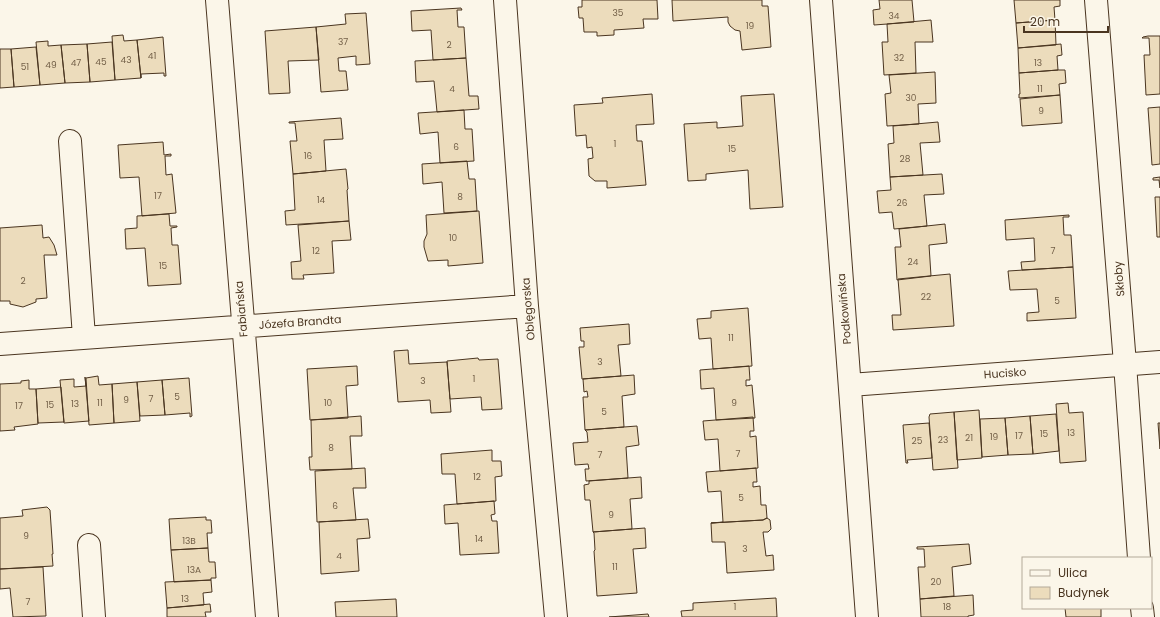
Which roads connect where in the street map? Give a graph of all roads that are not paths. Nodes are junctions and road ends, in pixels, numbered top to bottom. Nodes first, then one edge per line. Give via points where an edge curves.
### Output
1 (217, 0) edge
2 (505, 0) edge
3 (821, 0) edge
4 (1096, 0) edge
5 (70, 141) dead end
6 (527, 306) junction
7 (242, 326) junction
8 (84, 338) junction
9 (0, 344) edge
10 (1160, 362) edge
11 (1126, 364) junction
12 (850, 384) junction
13 (89, 545) dead end
14 (1139, 557) edge
15 (94, 617) edge
16 (267, 617) edge
17 (556, 617) edge
18 (867, 617) edge

1 - 7 street, Fabiańska
2 - 6 street, Oblęgorska
3 - 12 street, Podkowińska
4 - 11 street, Skłoby
5 - 8 street
6 - 7 street, Józefa Brandta
6 - 17 street, Oblęgorska
7 - 8 street, Józefa Brandta
7 - 16 street, Fabiańska
8 - 9 street, Józefa Brandta
10 - 11 street, Hucisko
11 - 12 street, Hucisko
11 - 14 street, Skłoby
12 - 18 street, Podkowińska
13 - 15 street

